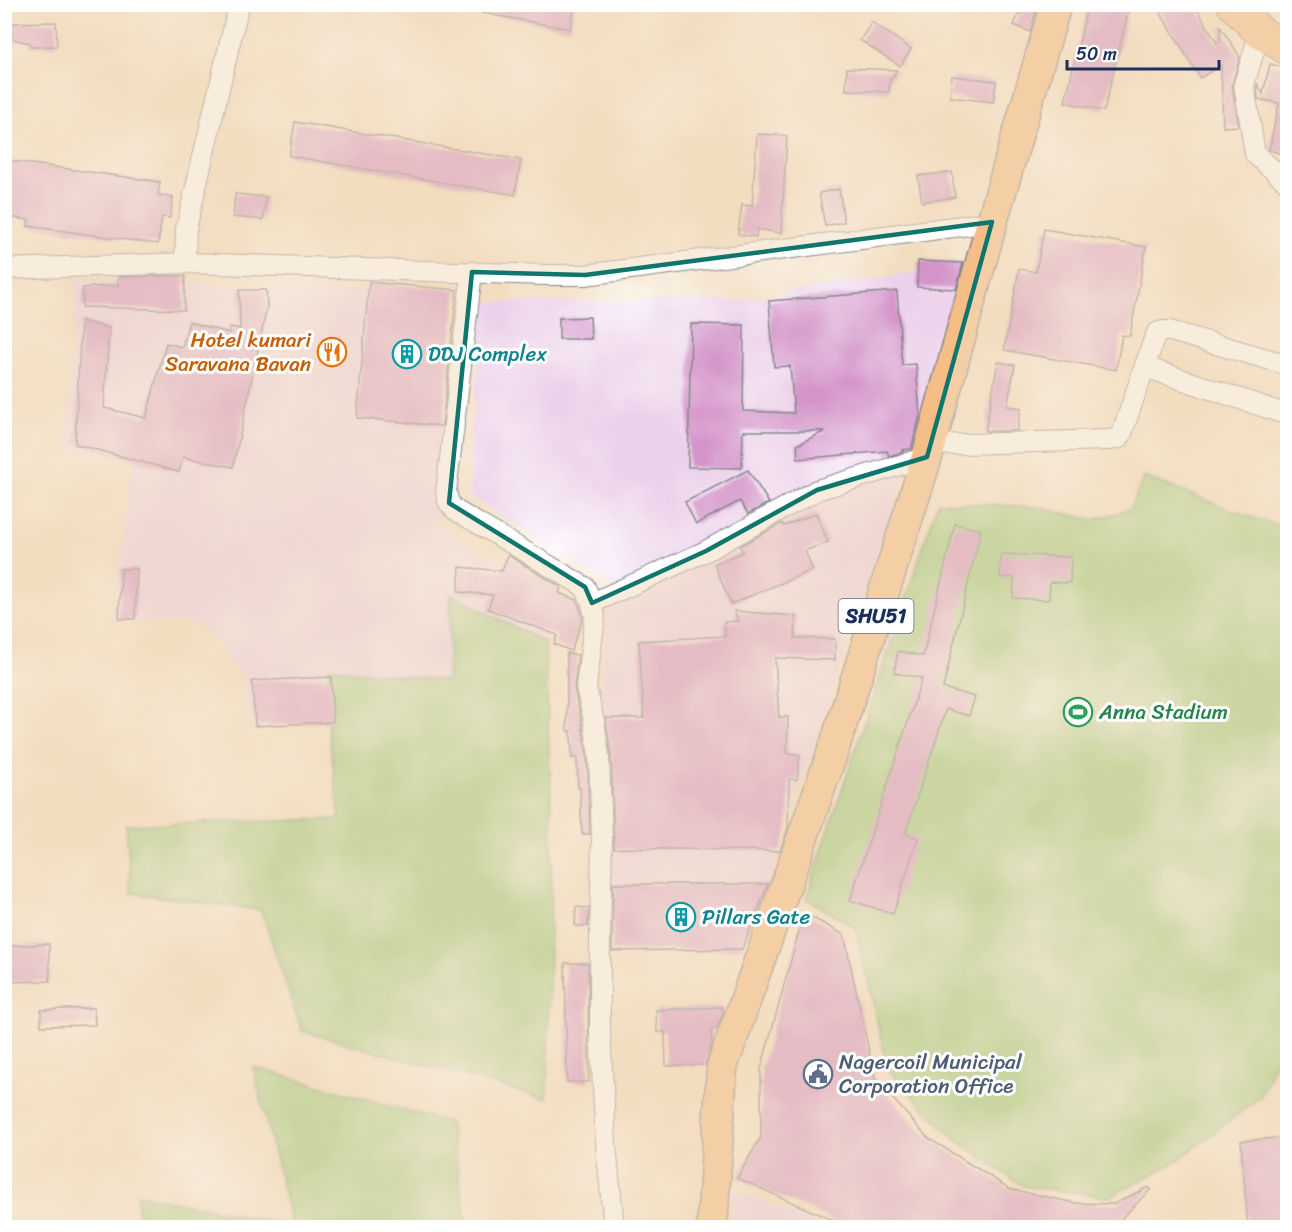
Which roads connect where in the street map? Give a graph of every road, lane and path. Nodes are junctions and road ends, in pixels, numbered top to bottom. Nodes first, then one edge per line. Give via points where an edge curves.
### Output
1 (239, 4) edge
2 (1056, 4) edge
3 (1233, 4) edge
4 (1260, 32) junction
5 (1287, 49) edge
6 (1287, 183) edge
7 (992, 222) junction
8 (185, 263) junction
9 (4, 269) edge
10 (472, 272) junction
11 (1287, 365) edge
12 (1144, 367) junction
13 (1287, 415) edge
14 (929, 451) junction
15 (592, 603) junction
16 (614, 1227) edge
17 (712, 1227) edge

1 - 8 street via 186,229
2 - 7 main road, SHU51
3 - 4 highway
4 - 5 highway
4 - 6 street via 1244,84 1255,154
7 - 10 street via 585,275
7 - 14 main road, SHU51
8 - 9 street
8 - 10 street
10 - 15 street via 446,492 449,503 585,587
11 - 12 street via 1163,331 1157,333
12 - 13 street
12 - 14 street via 1119,438
14 - 15 street via 817,490 706,551
14 - 17 main road, SHU51 via 834,748 723,1067
15 - 16 street via 595,617 586,687 599,756 600,1030

